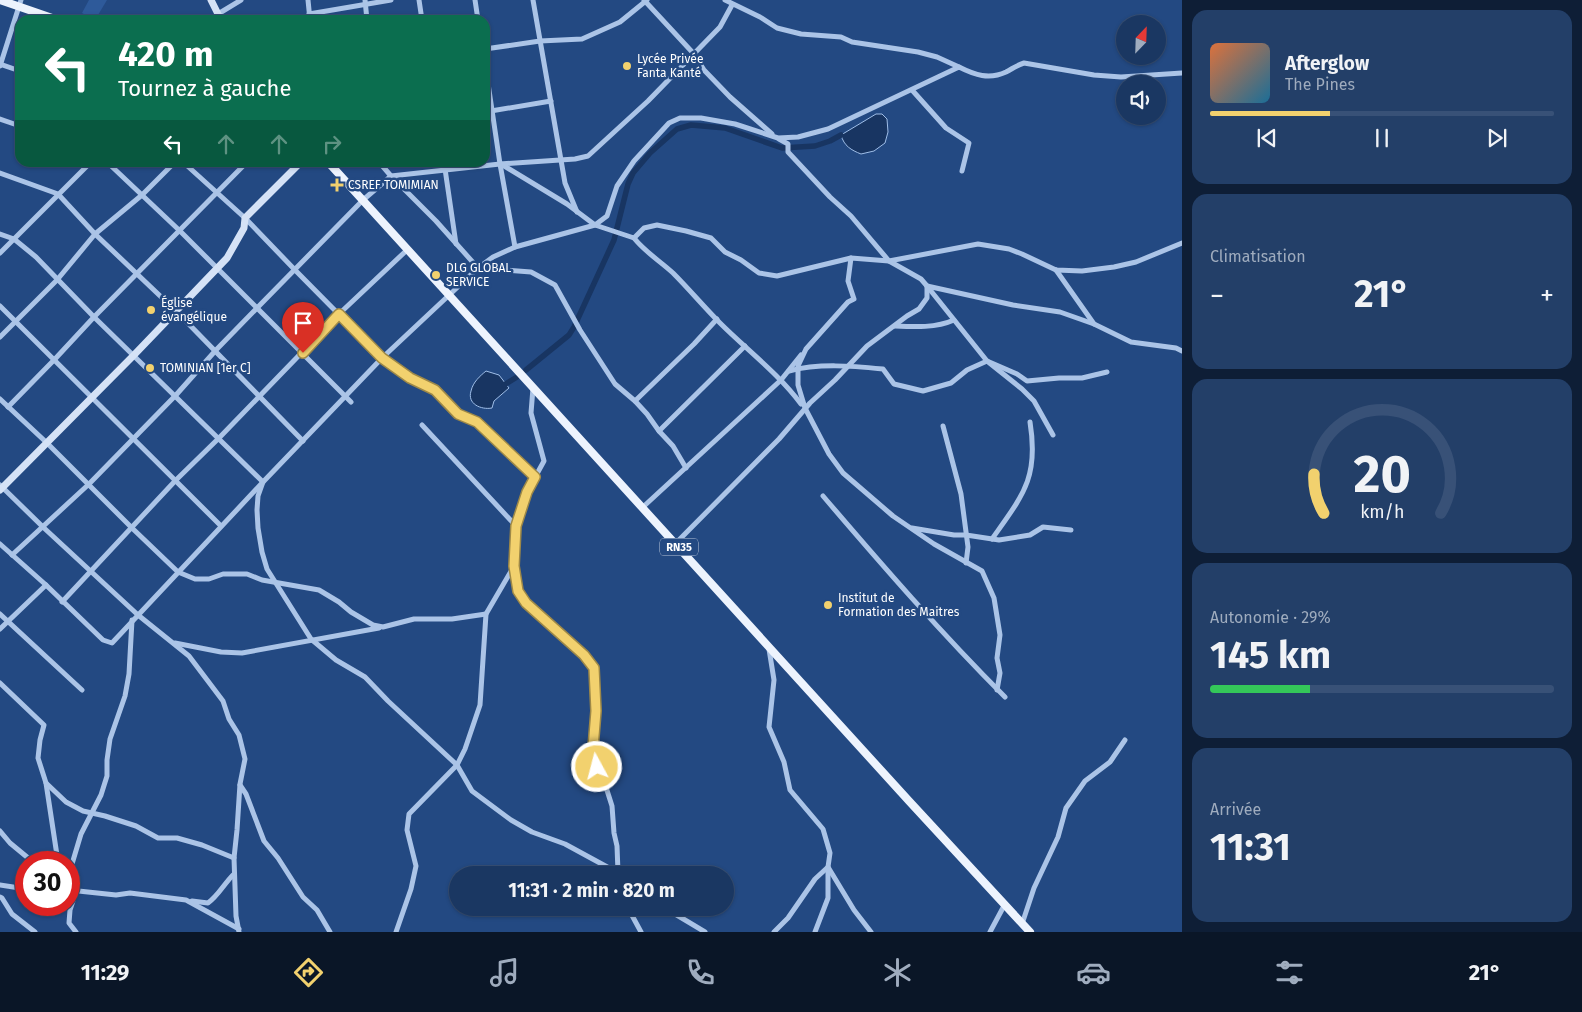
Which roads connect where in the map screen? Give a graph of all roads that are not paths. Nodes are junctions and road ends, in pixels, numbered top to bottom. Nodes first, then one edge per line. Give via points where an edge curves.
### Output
1 (0, 0) edge
2 (211, 0) edge
3 (241, 0) edge
4 (308, 0) edge
5 (391, 0) edge
6 (419, 0) edge
7 (475, 0) edge
8 (533, 0) edge
9 (725, 0) edge
10 (646, 1) edge
11 (365, 2) edge
12 (20, 3) edge
13 (732, 5) junction
14 (16, 15) edge
15 (47, 15) edge
16 (219, 15) edge
17 (222, 15) edge
18 (310, 15) edge
19 (317, 15) edge
20 (366, 15) edge
21 (421, 15) edge
22 (477, 15) edge
23 (15, 18) edge
24 (540, 42) junction
25 (490, 48) edge
26 (694, 54) junction
27 (0, 65) edge
28 (959, 67) junction
29 (15, 70) edge
30 (1182, 73) edge
31 (912, 90) junction
32 (490, 97) edge
33 (551, 101) junction
34 (492, 110) junction
35 (0, 119) edge
36 (15, 124) edge
37 (778, 138) junction
38 (561, 160) junction
39 (500, 164) junction
40 (490, 165) edge
41 (86, 167) edge
42 (112, 167) edge
43 (170, 167) edge
44 (188, 167) edge
45 (243, 167) edge
46 (297, 167) edge
47 (332, 167) edge
48 (383, 167) edge
49 (387, 167) edge
50 (445, 167) edge
51 (476, 167) edge
52 (962, 170) dead end
53 (445, 171) junction
54 (0, 173) edge
55 (389, 174) junction
56 (217, 193) junction
57 (58, 194) junction
58 (142, 195) junction
59 (362, 200) junction
60 (577, 212) junction
61 (246, 218) junction
62 (595, 225) junction
63 (180, 231) junction
64 (0, 234) edge
65 (95, 234) junction
66 (634, 238) junction
67 (14, 239) junction
68 (1182, 243) edge
69 (456, 245) junction
70 (515, 247) junction
71 (408, 249) junction
72 (0, 253) edge
73 (851, 258) junction
74 (889, 261) junction
75 (218, 268) junction
76 (478, 268) junction
77 (295, 270) junction
78 (1056, 270) junction
79 (138, 274) junction
80 (57, 280) junction
81 (927, 286) junction
82 (450, 295) junction
83 (0, 306) edge
84 (257, 308) junction
85 (177, 312) junction
86 (339, 314) junction
87 (94, 317) junction
88 (717, 319) junction
89 (15, 320) junction
90 (954, 320) junction
91 (1094, 324) junction
92 (895, 326) junction
93 (0, 336) edge
94 (745, 346) junction
95 (806, 349) junction
96 (216, 350) junction
97 (1182, 351) edge
98 (303, 353) junction
99 (134, 356) junction
100 (382, 358) junction
101 (55, 360) junction
102 (987, 361) junction
103 (849, 365) junction
104 (798, 368) junction
105 (789, 371) junction
106 (1107, 372) dead end
107 (781, 380) junction
108 (533, 387) junction
109 (176, 395) junction
110 (260, 396) junction
111 (345, 397) junction
112 (91, 398) junction
113 (0, 399) edge
114 (636, 401) junction
115 (351, 402) dead end
116 (8, 406) junction
117 (805, 408) junction
118 (1030, 422) dead end
119 (422, 425) dead end
120 (943, 426) dead end
121 (659, 431) junction
122 (1053, 435) dead end
123 (133, 438) junction
124 (220, 438) junction
125 (303, 441) junction
126 (47, 443) junction
127 (686, 468) junction
128 (535, 477) junction
129 (175, 481) junction
130 (263, 482) junction
131 (89, 484) junction
132 (1, 487) edge
133 (823, 496) dead end
134 (643, 507) junction
135 (221, 526) junction
136 (516, 526) junction
137 (909, 527) junction
138 (44, 528) junction
139 (132, 528) junction
140 (1071, 530) dead end
141 (966, 535) junction
142 (992, 539) junction
143 (676, 543) junction
144 (1, 547) edge
145 (12, 555) junction
146 (966, 563) junction
147 (514, 566) junction
148 (91, 571) junction
149 (178, 572) junction
150 (276, 582) junction
151 (46, 585) junction
152 (62, 602) junction
153 (0, 614) edge
154 (486, 614) junction
155 (138, 615) junction
156 (132, 620) junction
157 (8, 621) junction
158 (383, 627) junction
159 (0, 629) edge
160 (311, 639) junction
161 (172, 642) junction
162 (769, 646) junction
163 (1, 688) edge
164 (82, 690) dead end
165 (997, 690) junction
166 (1005, 697) dead end
167 (1125, 740) dead end
168 (457, 765) junction
169 (46, 783) junction
170 (240, 784) junction
171 (90, 812) junction
172 (0, 831) edge
173 (20, 851) edge
174 (56, 851) edge
175 (76, 851) edge
176 (234, 858) junction
177 (605, 866) edge
178 (619, 866) edge
179 (828, 867) junction
180 (233, 875) junction
181 (0, 885) edge
182 (15, 888) edge
183 (80, 891) edge
184 (0, 897) edge
185 (186, 900) junction
186 (1005, 904) junction
187 (70, 916) edge
188 (632, 916) edge
189 (678, 916) edge
190 (1022, 924) junction
191 (239, 931) edge
192 (35, 932) edge
193 (76, 932) edge
194 (330, 932) edge
195 (396, 932) edge
196 (641, 932) edge
197 (705, 932) edge
198 (774, 932) edge
199 (815, 932) edge
200 (871, 932) edge
201 (990, 932) edge
202 (1030, 932) edge

1 - 12 main road
2 - 16 street
3 - 17 street
4 - 18 street
5 - 11 street
6 - 21 street
7 - 22 street
8 - 24 street
9 - 13 street
10 - 24 street via 620,22 582,39
10 - 26 street
11 - 19 street
11 - 20 street
12 - 14 street
12 - 15 main road
13 - 26 street via 720,27
13 - 28 street via 777,28 918,52
23 - 27 street
24 - 25 street
24 - 33 street
26 - 37 street via 704,70 730,97
26 - 38 street via 594,152 581,158
27 - 29 street
28 - 30 street via 977,76 1005,72 1024,63 1121,78
28 - 31 street
31 - 37 street via 828,129 798,137
31 - 52 street via 946,128 969,144
32 - 34 street
33 - 34 street
33 - 38 street
34 - 39 street
35 - 36 street
37 - 62 street via 735,124 701,118 680,118 669,123 634,161 617,186 607,216
37 - 74 street via 788,144 788,152 851,216
38 - 39 street
38 - 60 street via 565,183
39 - 40 street
39 - 60 street
39 - 70 street
41 - 57 street
42 - 58 street
43 - 58 street
44 - 56 street
45 - 56 street
46 - 61 street
47 - 59 main road, RN35
48 - 55 street
49 - 55 street
50 - 53 street
51 - 53 street
53 - 55 street
53 - 69 street
54 - 57 street
55 - 59 street
55 - 69 street
56 - 61 street
56 - 63 street
57 - 65 street
57 - 67 street
58 - 63 street
58 - 65 street
59 - 71 main road, RN35
59 - 77 street
60 - 62 street
61 - 75 street via 236,243
61 - 77 street
62 - 66 street
62 - 70 street
63 - 75 street
63 - 79 street
64 - 67 street
65 - 79 street
65 - 80 street
66 - 73 street via 644,228 657,225 686,231 710,238 725,252 759,273 777,276
66 - 88 street via 643,250 691,290
67 - 72 street
67 - 80 street
68 - 78 street via 1154,256 1114,267
69 - 76 street
70 - 76 street
71 - 82 main road, RN35
71 - 86 street
73 - 74 street
73 - 95 street via 848,281 854,299
74 - 78 street via 978,244 1009,249
74 - 81 street via 921,279
75 - 84 street
75 - 85 street
76 - 82 street
76 - 114 street via 531,272 555,285 615,384
77 - 84 street
77 - 86 street
78 - 91 street
79 - 85 street
79 - 87 street
80 - 87 street
80 - 89 street
81 - 90 street
81 - 91 street via 1060,312
81 - 92 street via 927,298 919,309
82 - 100 street
82 - 108 main road, RN35
83 - 89 street
84 - 96 street
84 - 98 street
85 - 96 street
85 - 99 street
86 - 98 street
86 - 100 street
87 - 99 street
87 - 101 street
88 - 94 street
88 - 114 street
89 - 93 street
89 - 101 street
90 - 92 street via 920,327
90 - 102 street
91 - 97 street via 1131,342
92 - 103 street via 867,346
94 - 107 street
94 - 121 street
95 - 104 street
95 - 105 street
96 - 109 street
96 - 110 street
98 - 110 street
98 - 111 street
99 - 109 street
99 - 112 street
100 - 111 street
100 - 128 street via 410,378 435,390 458,414 477,422
101 - 112 street
101 - 116 street
102 - 103 street via 967,370 952,383 922,391 894,384 883,369
102 - 106 street via 1027,381 1082,378
102 - 122 street via 1034,401
103 - 104 street
103 - 117 street
104 - 105 street
104 - 117 street via 798,385
105 - 107 street
107 - 117 street
107 - 127 street
108 - 128 street via 531,413 544,461
108 - 134 main road, RN35
109 - 123 street
109 - 124 street
110 - 124 street
110 - 125 street
111 - 115 street
111 - 125 street
112 - 123 street
112 - 126 street
113 - 116 street
114 - 121 street
116 - 126 street
117 - 137 street via 829,454 844,474
117 - 143 street via 779,439
118 - 142 street via 1033,459 1025,489
119 - 136 street
120 - 141 street via 961,494
121 - 127 street
123 - 129 street
123 - 131 street
124 - 129 street
124 - 130 street
125 - 130 street
126 - 131 street
126 - 132 street
127 - 134 street
128 - 136 street
129 - 135 street
129 - 139 street
130 - 135 street
130 - 150 street via 258,503 258,528 267,568
131 - 138 street
131 - 139 street
132 - 138 street
133 - 165 street
134 - 143 main road, RN35
135 - 149 street
136 - 147 street
137 - 141 street
137 - 146 street
138 - 145 street
138 - 148 street
139 - 148 street
139 - 149 street
140 - 142 street via 1043,527 1030,535
141 - 142 street
141 - 146 street
143 - 162 main road, RN35
144 - 145 street
145 - 151 street
146 - 165 street via 982,571 994,598 1000,635 996,658 1000,673
147 - 154 street
147 - 178 street via 518,591 526,603 594,668 596,711 593,748 612,806
148 - 152 street
148 - 155 street
149 - 150 street via 195,579 247,574
149 - 155 street
150 - 158 street via 319,590 373,625
150 - 160 street
151 - 152 street
151 - 157 street
152 - 156 street via 105,642 112,643
153 - 157 street
154 - 158 street via 452,619 414,618
154 - 168 street via 480,706 466,749
155 - 156 street
155 - 161 street
156 - 171 street via 125,696 110,739 105,784
157 - 159 street
157 - 164 street
158 - 160 street
160 - 161 street via 242,653
160 - 168 street via 364,677
161 - 170 street via 189,656 223,701 239,735 245,759
162 - 179 street via 774,680 769,727 784,762 790,790 823,829 830,853
162 - 186 main road, RN35
163 - 169 street via 44,725 38,758
165 - 166 street
167 - 190 street via 1110,762 1085,781 1066,808 1058,837 1034,888
168 - 177 street via 472,791 512,820
168 - 195 street via 409,814 407,830 416,866
169 - 171 street via 66,802
169 - 174 street
170 - 176 street
170 - 194 street via 264,842 303,897 317,910
171 - 175 street
171 - 176 street via 136,826 158,838 177,838
172 - 173 street
176 - 180 street
179 - 198 street
179 - 199 street via 828,898
179 - 200 street
180 - 185 street via 208,903
180 - 191 street
181 - 182 street
183 - 185 street via 116,895 130,892
184 - 192 street via 12,914
185 - 191 street
186 - 190 main road, RN35
186 - 201 street
187 - 193 street via 69,923
188 - 196 street
189 - 197 street
190 - 202 main road, RN35

